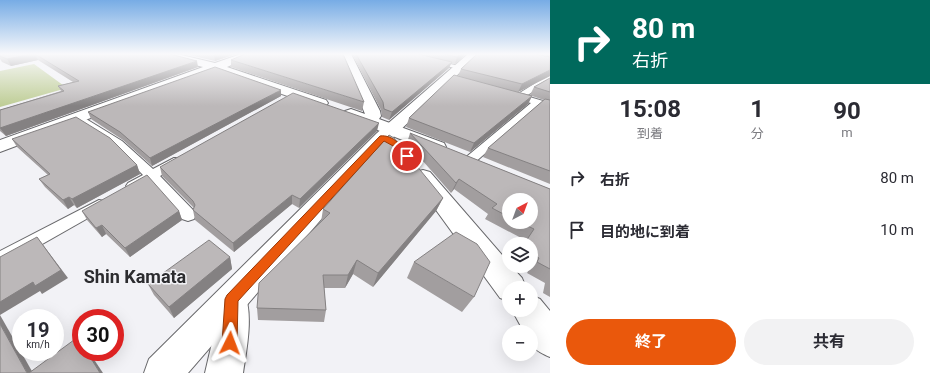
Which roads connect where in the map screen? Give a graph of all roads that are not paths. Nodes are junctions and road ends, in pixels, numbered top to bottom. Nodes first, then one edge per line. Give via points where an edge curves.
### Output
1 (202, 71) edge
2 (224, 71) edge
3 (354, 71) edge
4 (459, 71) edge
5 (550, 78) edge
6 (505, 93) edge
7 (519, 97) junction
8 (538, 102) junction
9 (550, 106) edge
10 (78, 117) junction
11 (382, 129) junction
12 (0, 146) edge
13 (186, 156) edge
14 (464, 159) joint
15 (152, 176) junction
16 (125, 191) edge
17 (111, 199) edge
18 (188, 215) dead end
19 (0, 260) edge
20 (506, 281) edge
21 (232, 299) junction
22 (533, 317) edge
23 (550, 339) edge
24 (163, 373) edge
25 (224, 373) edge

1 - 10 street
2 - 11 street via 287,98 336,108
3 - 11 street
4 - 11 street
5 - 7 lane
6 - 7 lane
7 - 8 lane
8 - 9 lane
8 - 14 lane
10 - 12 street
10 - 15 lane via 118,143
11 - 14 street
11 - 20 street via 463,225
11 - 21 street
13 - 15 lane
15 - 16 lane
15 - 18 lane
17 - 19 lane
21 - 24 street
21 - 25 street via 230,343
22 - 23 street

